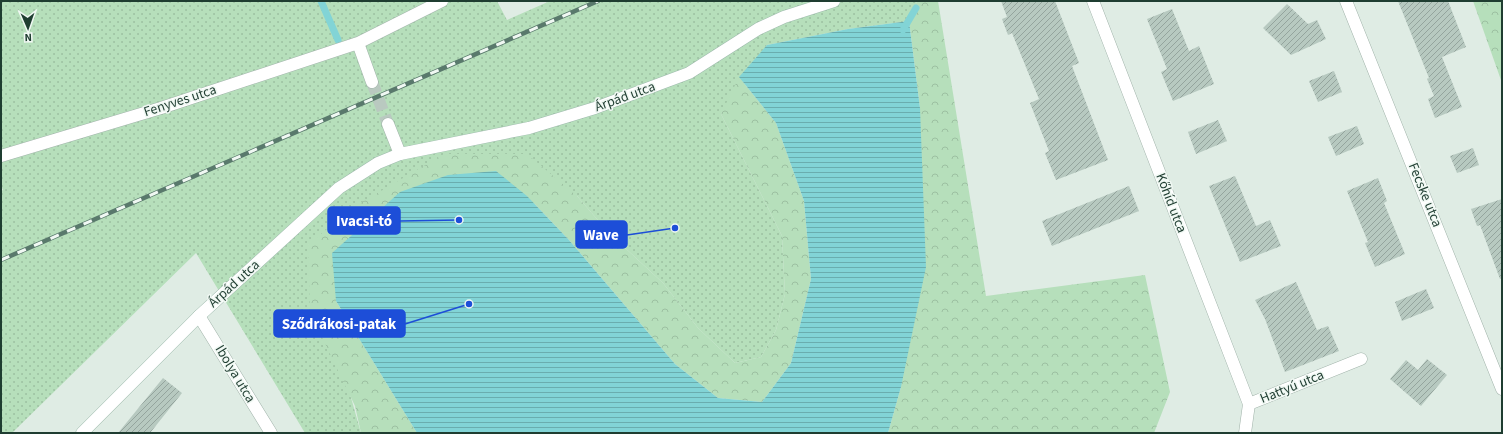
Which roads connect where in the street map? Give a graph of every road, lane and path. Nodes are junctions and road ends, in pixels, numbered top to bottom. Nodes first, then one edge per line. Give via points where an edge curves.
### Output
1 (442, 1) edge
2 (834, 1) edge
3 (1093, 1) edge
4 (1346, 1) edge
5 (358, 42) junction
6 (372, 82) tunnel mouth
7 (388, 124) tunnel mouth
8 (400, 154) junction
9 (1, 156) edge
10 (199, 316) junction
11 (1361, 360) dead end
12 (1502, 389) edge
13 (1249, 404) junction
14 (82, 433) edge
15 (271, 433) edge
16 (1245, 433) edge

1 - 5 street, Fenyves utca
2 - 8 street, Árpád utca via 784,17 758,29 689,73 595,108 528,128
3 - 13 street, Kőhíd utca
4 - 12 street, Fecske utca
5 - 6 street
5 - 9 street, Fenyves utca via 161,108
7 - 8 street
8 - 10 street, Árpád utca via 378,163 339,188
10 - 14 street, Árpád utca
10 - 15 street, Ibolya utca
11 - 13 street, Hattyú utca
13 - 16 street, Hattyú utca

